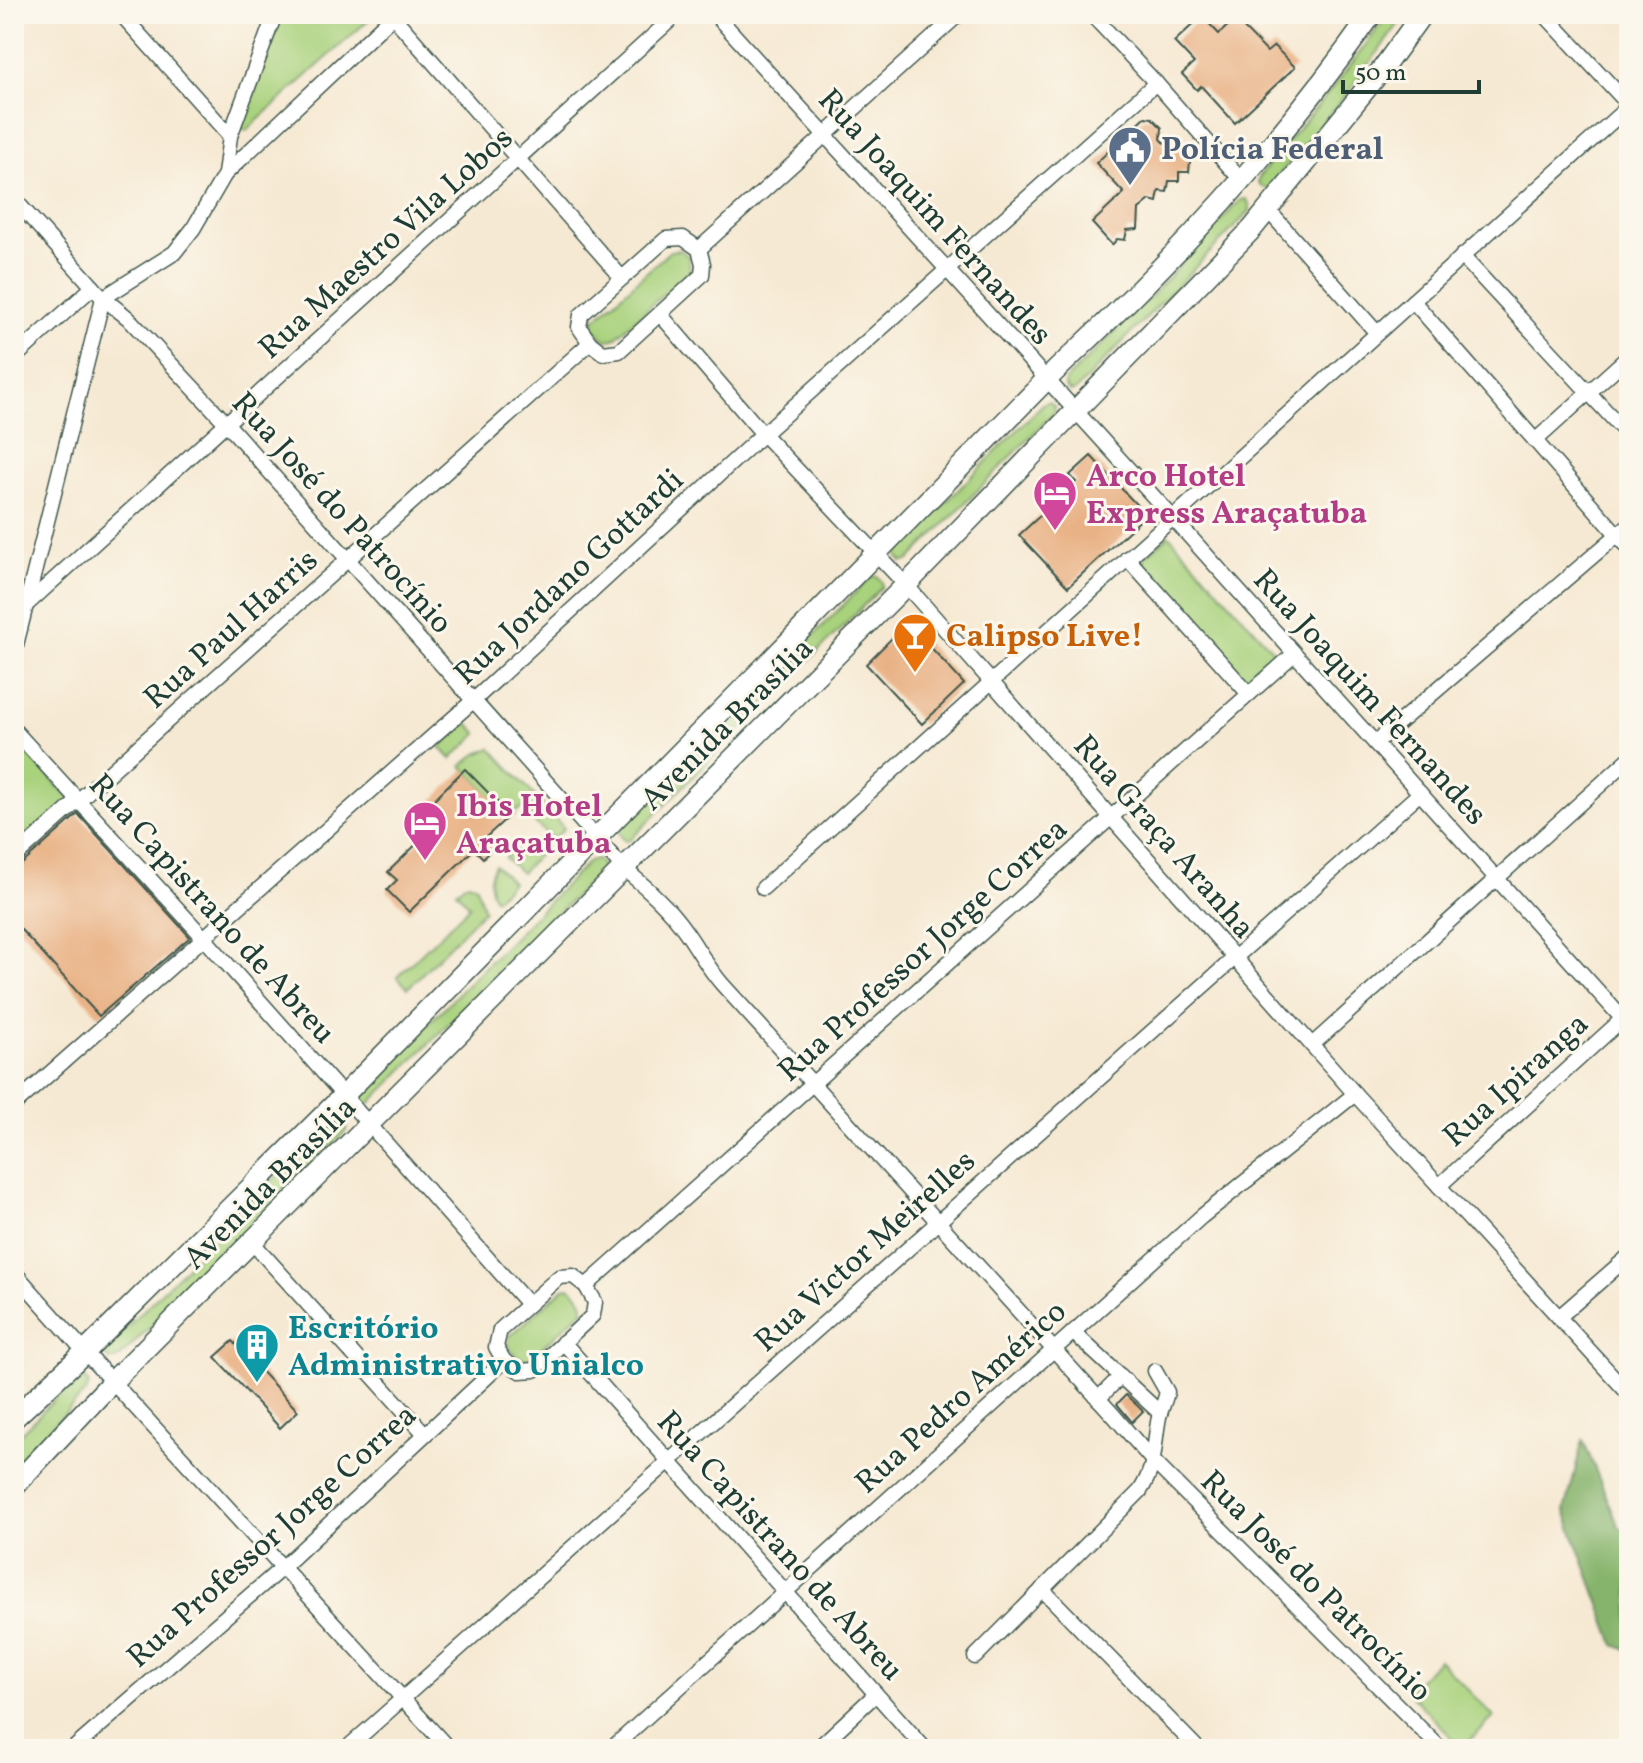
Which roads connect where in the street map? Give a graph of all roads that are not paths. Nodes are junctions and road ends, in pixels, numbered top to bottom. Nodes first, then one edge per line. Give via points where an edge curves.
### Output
1 (121, 14) edge
2 (275, 14) edge
3 (677, 14) edge
4 (715, 14) edge
5 (959, 14) edge
6 (1091, 14) edge
7 (1372, 14) edge
8 (1422, 14) edge
9 (1544, 14) edge
10 (393, 15) edge
11 (1156, 83) junction
12 (1629, 105) edge
13 (824, 134) junction
14 (230, 136) junction
15 (518, 158) junction
16 (225, 174) junction
17 (1241, 180) junction
18 (14, 199) edge
19 (1268, 210) junction
20 (699, 249) junction
21 (1462, 256) junction
22 (947, 270) junction
23 (622, 278) junction
24 (98, 292) junction
25 (1413, 301) junction
26 (660, 314) junction
27 (1377, 333) junction
28 (590, 343) junction
29 (1629, 356) edge
30 (14, 358) edge
31 (1046, 380) junction
32 (1588, 393) junction
33 (1075, 411) junction
34 (227, 424) junction
35 (763, 434) junction
36 (1629, 436) edge
37 (1535, 441) junction
38 (1173, 518) junction
39 (1623, 530) edge
40 (1629, 548) edge
41 (876, 554) junction
42 (1127, 558) junction
43 (349, 560) junction
44 (906, 585) junction
45 (24, 607) junction
46 (14, 653) edge
47 (1294, 654) junction
48 (991, 681) junction
49 (1249, 694) junction
50 (474, 700) junction
51 (14, 730) edge
52 (1375, 743) junction
53 (1629, 759) edge
54 (1420, 793) junction
55 (79, 800) junction
56 (1111, 818) junction
57 (595, 838) junction
58 (14, 858) edge
59 (623, 868) junction
60 (1496, 878) junction
61 (763, 888) dead end
62 (205, 939) junction
63 (1235, 958) junction
64 (1627, 1020) edge
65 (1312, 1045) junction
66 (813, 1084) junction
67 (1355, 1094) junction
68 (343, 1096) junction
69 (14, 1105) edge
70 (368, 1125) junction
71 (1439, 1186) junction
72 (938, 1222) junction
73 (252, 1242) junction
74 (1629, 1256) edge
75 (14, 1272) edge
76 (586, 1286) junction
77 (528, 1304) junction
78 (1559, 1317) junction
79 (1073, 1332) junction
80 (563, 1342) junction
81 (1053, 1350) junction
82 (85, 1352) junction
83 (504, 1361) junction
84 (1155, 1371) dead end
85 (1121, 1376) junction
86 (112, 1382) junction
87 (1629, 1394) edge
88 (1098, 1399) junction
89 (1160, 1413) junction
90 (14, 1418) edge
91 (425, 1434) junction
92 (669, 1461) junction
93 (1153, 1461) junction
94 (14, 1486) edge
95 (283, 1567) junction
96 (1042, 1589) junction
97 (785, 1592) junction
98 (975, 1657) dead end
99 (876, 1694) junction
100 (403, 1699) junction
101 (73, 1749) edge
102 (346, 1749) edge
103 (449, 1749) edge
104 (611, 1749) edge
105 (817, 1749) edge
106 (925, 1749) edge
107 (1198, 1749) edge
108 (1441, 1749) edge

1 - 14 street
2 - 14 street
3 - 15 street, Rua Maestro Vila Lobos
4 - 13 street, Rua Joaquim Fernandes
5 - 13 street
6 - 11 street
7 - 17 main road, Avenida Brasília
8 - 19 main road, Avenida Brasília
9 - 12 street
10 - 15 street
10 - 16 street
11 - 17 street
11 - 22 street, Rua Jordano Gottardi
12 - 21 street
13 - 20 street
13 - 22 street, Rua Joaquim Fernandes
14 - 16 street
15 - 23 street
15 - 34 street, Rua Maestro Vila Lobos
16 - 24 street via 174,253
17 - 31 main road, Avenida Brasília
18 - 24 street, Rua José do Patrocínio
19 - 27 street
19 - 33 main road, Avenida Brasília
20 - 23 street via 683,238 666,239
20 - 26 street via 702,275
21 - 25 street
21 - 32 street
22 - 31 street, Rua Joaquim Fernandes
22 - 35 street, Rua Jordano Gottardi
23 - 28 street via 581,315 579,327
24 - 30 street
24 - 34 street, Rua José do Patrocínio
24 - 45 street
25 - 27 street
25 - 37 street
26 - 28 street via 619,351 603,353
26 - 35 street, Rua Graça Aranha
27 - 38 street
28 - 43 street, Rua Paul Harris
29 - 32 street
31 - 33 street, Rua Joaquim Fernandes
31 - 41 main road, Avenida Brasília
32 - 36 street
32 - 37 street
33 - 38 street, Rua Joaquim Fernandes
33 - 44 main road, Avenida Brasília
34 - 43 street, Rua José do Patrocínio
34 - 45 street, Rua Maestro Vila Lobos
35 - 41 street, Rua Graça Aranha
35 - 50 street, Rua Jordano Gottardi
37 - 39 street
38 - 42 street
38 - 47 street, Rua Joaquim Fernandes
39 - 40 street
39 - 52 street
41 - 44 street, Rua Graça Aranha
41 - 57 main road, Avenida Brasília
42 - 48 street
42 - 49 street
43 - 50 street, Rua José do Patrocínio
43 - 55 street, Rua Paul Harris
44 - 48 street, Rua Graça Aranha
44 - 59 main road, Avenida Brasília
45 - 46 street
47 - 49 street, Rua Professor Jorge Correa
47 - 52 street, Rua Joaquim Fernandes
48 - 56 street, Rua Graça Aranha
48 - 61 street
49 - 56 street, Rua Professor Jorge Correa
50 - 57 street, Rua José do Patrocínio
50 - 62 street, Rua Jordano Gottardi
51 - 55 street, Rua Capistrano de Abreu
52 - 54 street, Rua Joaquim Fernandes
53 - 60 street
54 - 60 street, Rua Joaquim Fernandes
54 - 63 street, Rua Victor Meirelles
55 - 58 street, Rua Paul Harris
55 - 62 street, Rua Capistrano de Abreu
56 - 63 street, Rua Graça Aranha
56 - 66 street, Rua Professor Jorge Correa
57 - 59 street, Rua José do Patrocínio
57 - 68 main road, Avenida Brasília
59 - 66 street, Rua José do Patrocínio via 672,914 709,968
59 - 70 main road, Avenida Brasília
60 - 64 street, Rua Joaquim Fernandes
60 - 65 street
62 - 68 street, Rua Capistrano de Abreu
62 - 69 street, Rua Jordano Gottardi
63 - 65 street, Rua Graça Aranha
63 - 72 street, Rua Victor Meirelles
64 - 71 street, Rua Ipiranga
65 - 67 street, Rua Graça Aranha
66 - 72 street, Rua José do Patrocínio
66 - 76 street, Rua Professor Jorge Correa
67 - 71 street, Rua Graça Aranha
67 - 79 street, Rua Pedro Américo via 1201,1217
68 - 70 street, Rua Capistrano de Abreu
68 - 82 main road, Avenida Brasília
70 - 73 main road, Avenida Brasília
70 - 77 street, Rua Capistrano de Abreu
71 - 78 street, Rua Graça Aranha
72 - 81 street
72 - 92 street, Rua Victor Meirelles
73 - 86 main road, Avenida Brasília
73 - 91 street
74 - 78 street
75 - 82 street
76 - 77 street via 573,1276 559,1277
76 - 80 street via 595,1302 593,1315
77 - 83 street via 500,1330 496,1347
78 - 87 street, Rua Graça Aranha
79 - 81 street, Rua Pedro Américo
79 - 85 street
80 - 83 street via 534,1370 520,1371
80 - 92 street, Rua Capistrano de Abreu
81 - 88 street, Rua José do Patrocínio
81 - 97 street, Rua Pedro Américo
82 - 86 street
82 - 90 main road, Avenida Brasília
83 - 91 street, Rua Professor Jorge Correa
84 - 89 street via 1167,1392
85 - 88 street
85 - 89 street
86 - 94 main road, Avenida Brasília
86 - 95 street
88 - 93 street, Rua José do Patrocínio
89 - 93 street
91 - 95 street, Rua Professor Jorge Correa
92 - 97 street, Rua Capistrano de Abreu
92 - 100 street, Rua Victor Meirelles
93 - 96 street via 1140,1491
93 - 108 street, Rua José do Patrocínio
95 - 100 street
95 - 101 street, Rua Professor Jorge Correa
96 - 98 street
96 - 107 street
97 - 99 street, Rua Capistrano de Abreu
97 - 104 street, Rua Pedro Américo
99 - 105 street
99 - 106 street, Rua Capistrano de Abreu
100 - 102 street, Rua Victor Meirelles
100 - 103 street

